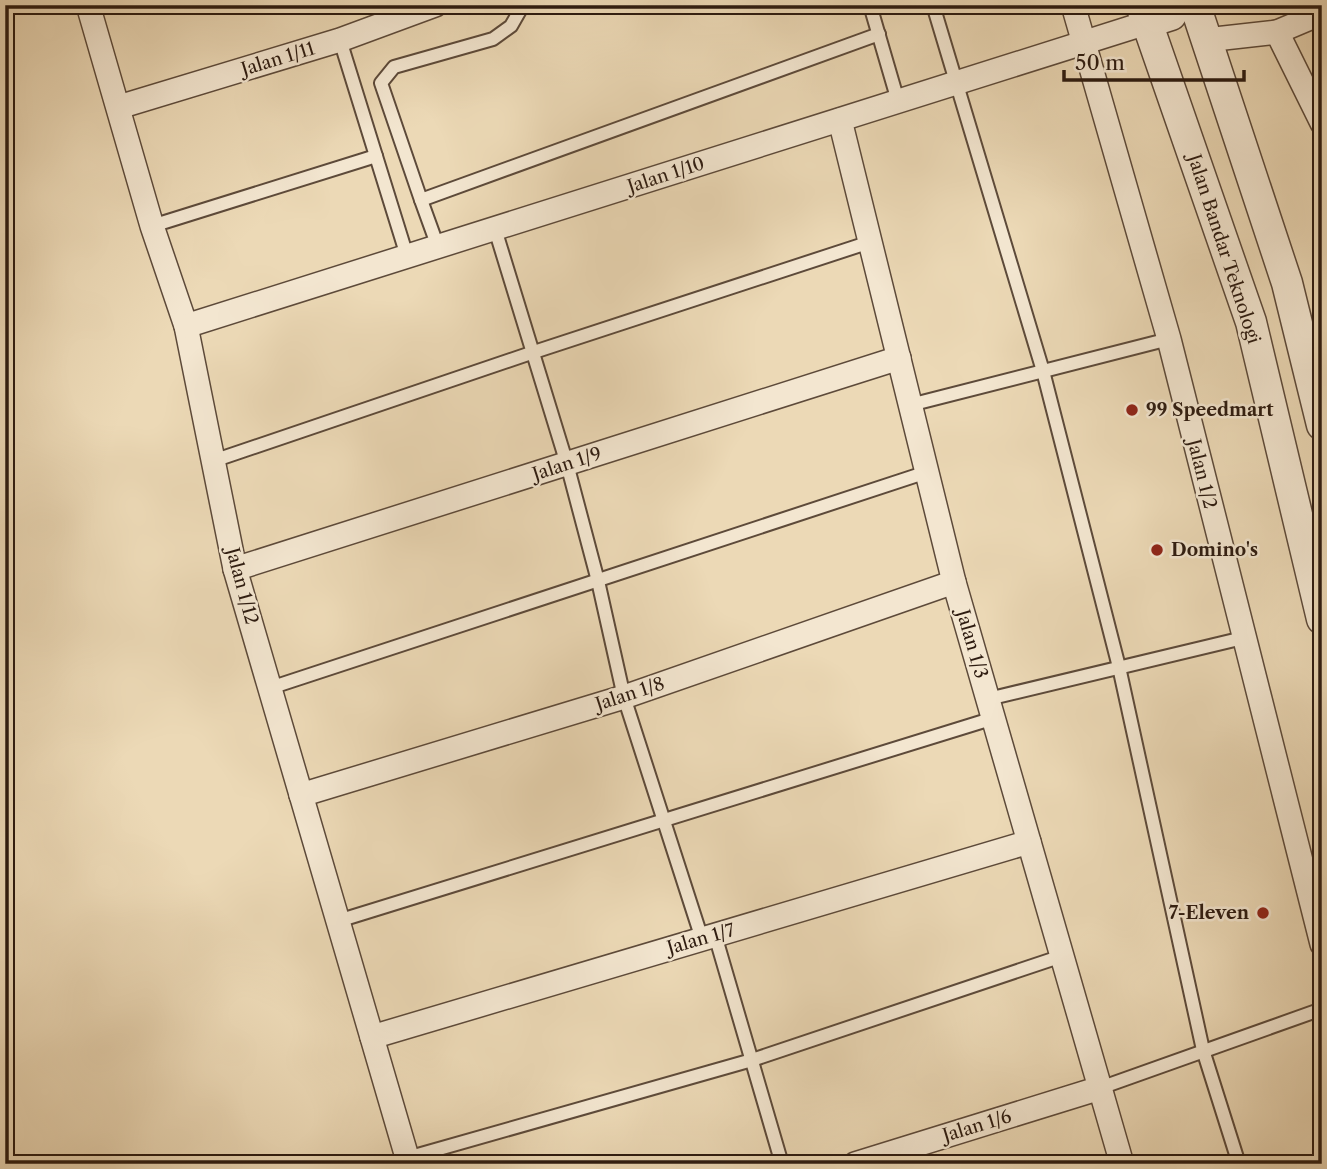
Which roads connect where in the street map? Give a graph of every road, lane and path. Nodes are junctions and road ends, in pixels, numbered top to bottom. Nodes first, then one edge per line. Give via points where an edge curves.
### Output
1 (89, 5) edge
2 (435, 5) edge
3 (523, 5) edge
4 (870, 5) edge
5 (933, 5) edge
6 (1073, 5) edge
7 (1177, 5) edge
8 (1195, 5) edge
9 (1322, 13) edge
10 (1144, 14) edge
11 (1277, 32) junction
12 (879, 34) junction
13 (340, 40) junction
14 (1206, 40) junction
15 (1085, 43) junction
16 (958, 83) junction
17 (898, 102) junction
18 (119, 107) junction
19 (840, 120) junction
20 (1322, 123) edge
21 (376, 156) junction
22 (421, 200) junction
23 (152, 226) junction
24 (495, 229) junction
25 (870, 242) junction
26 (438, 247) junction
27 (407, 256) junction
28 (186, 327) junction
29 (1169, 339) junction
30 (534, 352) junction
31 (899, 358) junction
32 (1043, 372) junction
33 (910, 405) junction
34 (1322, 425) edge
35 (213, 461) junction
36 (567, 464) junction
37 (927, 471) junction
38 (236, 569) junction
39 (598, 581) junction
40 (954, 582) junction
41 (1322, 619) edge
42 (1242, 638) junction
43 (1119, 667) junction
44 (270, 688) junction
45 (624, 697) junction
46 (991, 709) junction
47 (301, 795) junction
48 (663, 821) junction
49 (1029, 842) junction
50 (338, 921) junction
51 (709, 937) junction
52 (1322, 944) edge
53 (1062, 956) junction
54 (1322, 1009) edge
55 (372, 1037) junction
56 (1203, 1050) junction
57 (752, 1060) junction
58 (1100, 1088) junction
59 (408, 1161) edge
60 (782, 1164) edge
61 (855, 1164) edge
62 (1122, 1164) edge
63 (1239, 1164) edge

1 - 18 street, Jalan 1/12
2 - 13 street, Jalan 1/11
3 - 22 lane via 511,26 492,39 394,66 381,83
4 - 12 lane
5 - 16 lane
6 - 15 street, Jalan 1/2
7 - 10 street via 1171,15
8 - 14 street
9 - 11 street
10 - 15 street, Jalan 1/10
10 - 41 street, Jalan Bandar Teknologi via 1251,322
11 - 14 street
11 - 20 street
12 - 17 lane
12 - 22 lane
13 - 18 street, Jalan 1/11
13 - 21 lane
14 - 34 street via 1286,283
15 - 16 street, Jalan 1/10
15 - 29 street, Jalan 1/2
16 - 17 street, Jalan 1/10
16 - 32 lane
17 - 19 street, Jalan 1/10
18 - 23 street, Jalan 1/12
19 - 24 street, Jalan 1/10
19 - 25 street, Jalan 1/3
21 - 23 lane
21 - 27 lane
22 - 26 lane
23 - 28 street, Jalan 1/12
24 - 26 street, Jalan 1/10
24 - 30 lane
25 - 30 lane
25 - 31 street, Jalan 1/3
26 - 27 street, Jalan 1/10
27 - 28 street, Jalan 1/10
28 - 35 street, Jalan 1/12
29 - 32 lane
29 - 42 street, Jalan 1/2
30 - 35 lane
30 - 36 lane
31 - 33 street, Jalan 1/3
31 - 36 street, Jalan 1/9
32 - 33 lane
32 - 43 lane
33 - 37 street, Jalan 1/3
35 - 38 street, Jalan 1/12
36 - 38 street, Jalan 1/9
36 - 39 lane
37 - 39 lane
37 - 40 street, Jalan 1/3
38 - 44 street, Jalan 1/12
39 - 44 lane
39 - 45 lane
40 - 45 street, Jalan 1/8
40 - 46 street, Jalan 1/3
42 - 43 lane
42 - 52 street, Jalan 1/2
43 - 46 lane
43 - 56 lane
44 - 47 street, Jalan 1/12
45 - 47 street, Jalan 1/8
45 - 48 lane
46 - 48 lane
46 - 49 street, Jalan 1/3
47 - 50 street, Jalan 1/12
48 - 50 lane
48 - 51 lane
49 - 51 street, Jalan 1/7
49 - 53 street, Jalan 1/3
50 - 55 street, Jalan 1/12
51 - 55 street, Jalan 1/7
51 - 57 lane
53 - 57 lane
53 - 58 street, Jalan 1/3
54 - 56 lane
55 - 59 street, Jalan 1/12
56 - 58 lane
56 - 63 lane
57 - 59 lane
57 - 60 lane
58 - 61 street, Jalan 1/6
58 - 62 street, Jalan 1/3

